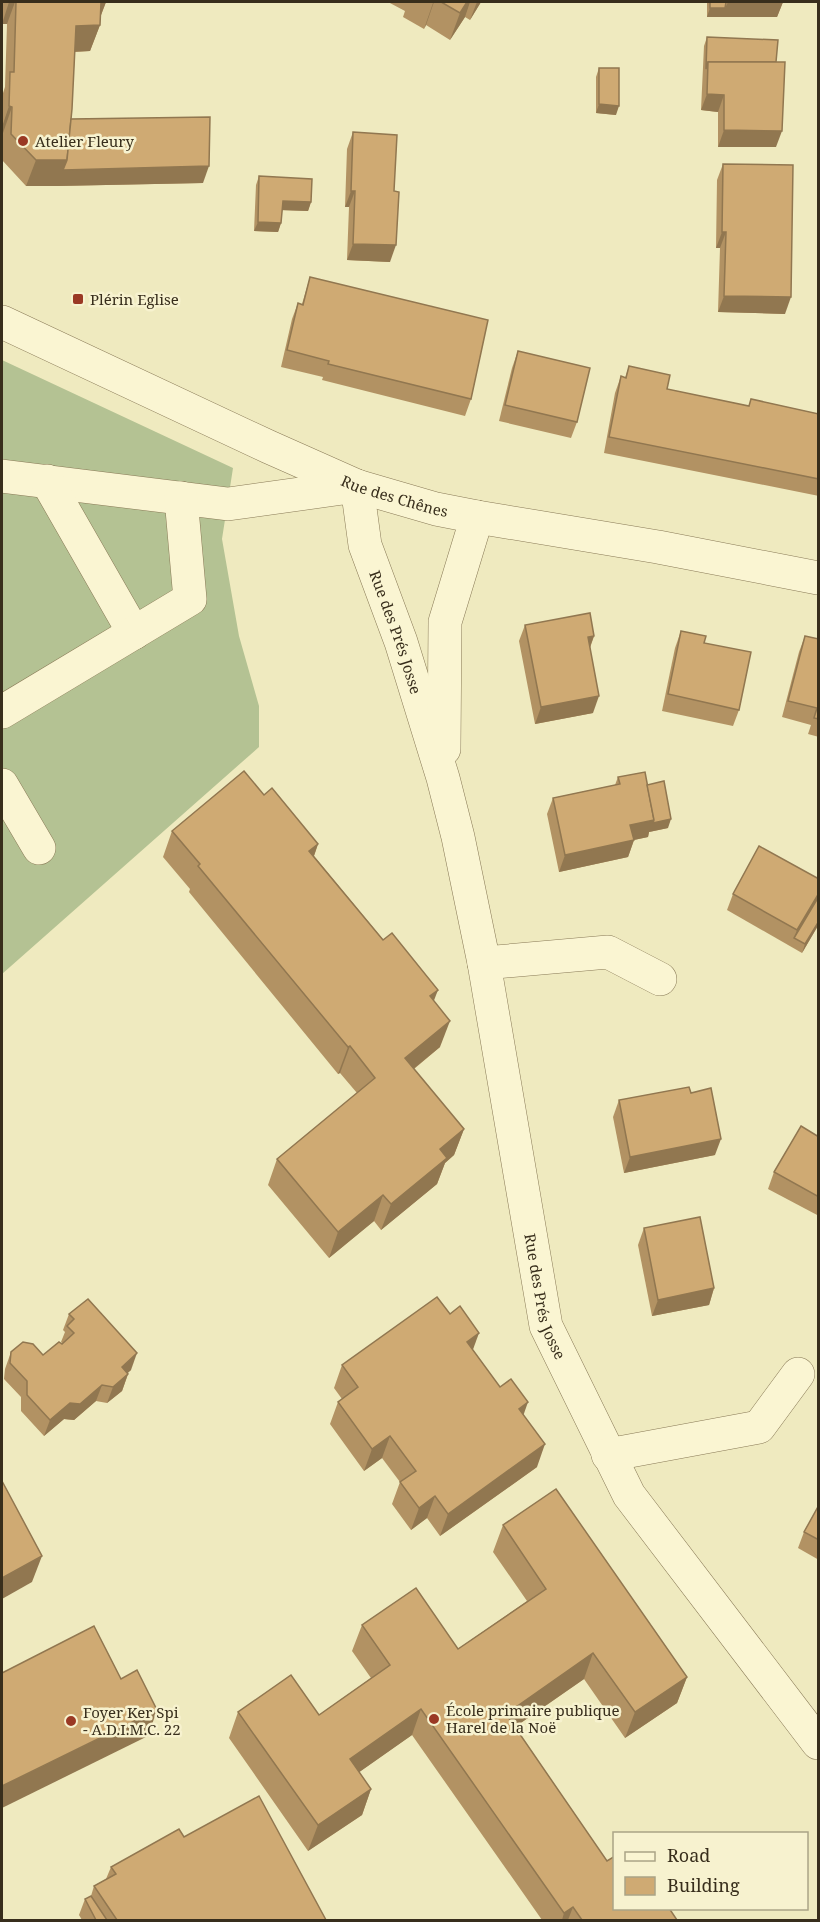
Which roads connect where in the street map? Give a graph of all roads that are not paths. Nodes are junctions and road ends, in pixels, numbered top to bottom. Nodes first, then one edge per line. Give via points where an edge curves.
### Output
1 (2, 322) edge
2 (2, 476) edge
3 (47, 481) junction
4 (357, 486) junction
5 (181, 498) junction
6 (477, 518) junction
7 (819, 578) edge
8 (134, 633) junction
9 (2, 712) edge
10 (443, 778) junction
11 (2, 785) edge
12 (39, 848) dead end
13 (484, 963) junction
14 (660, 979) dead end
15 (798, 1374) dead end
16 (608, 1455) junction
17 (819, 1743) edge

1 - 4 street, Rue des Chênes
2 - 3 street
3 - 5 street
3 - 8 street
4 - 5 street via 228,504
4 - 6 street, Rue des Chênes
4 - 10 street, Rue des Prés Josse via 365,546 401,642
5 - 8 street via 190,599
6 - 7 street, Rue des Chênes
6 - 10 street, Rue des Prés Josse via 445,622
8 - 9 street
10 - 13 street, Rue des Prés Josse
11 - 12 street
13 - 14 street via 608,952
13 - 16 street, Rue des Prés Josse via 546,1326
15 - 16 street via 759,1427
16 - 17 street, Rue des Prés Josse via 629,1495

